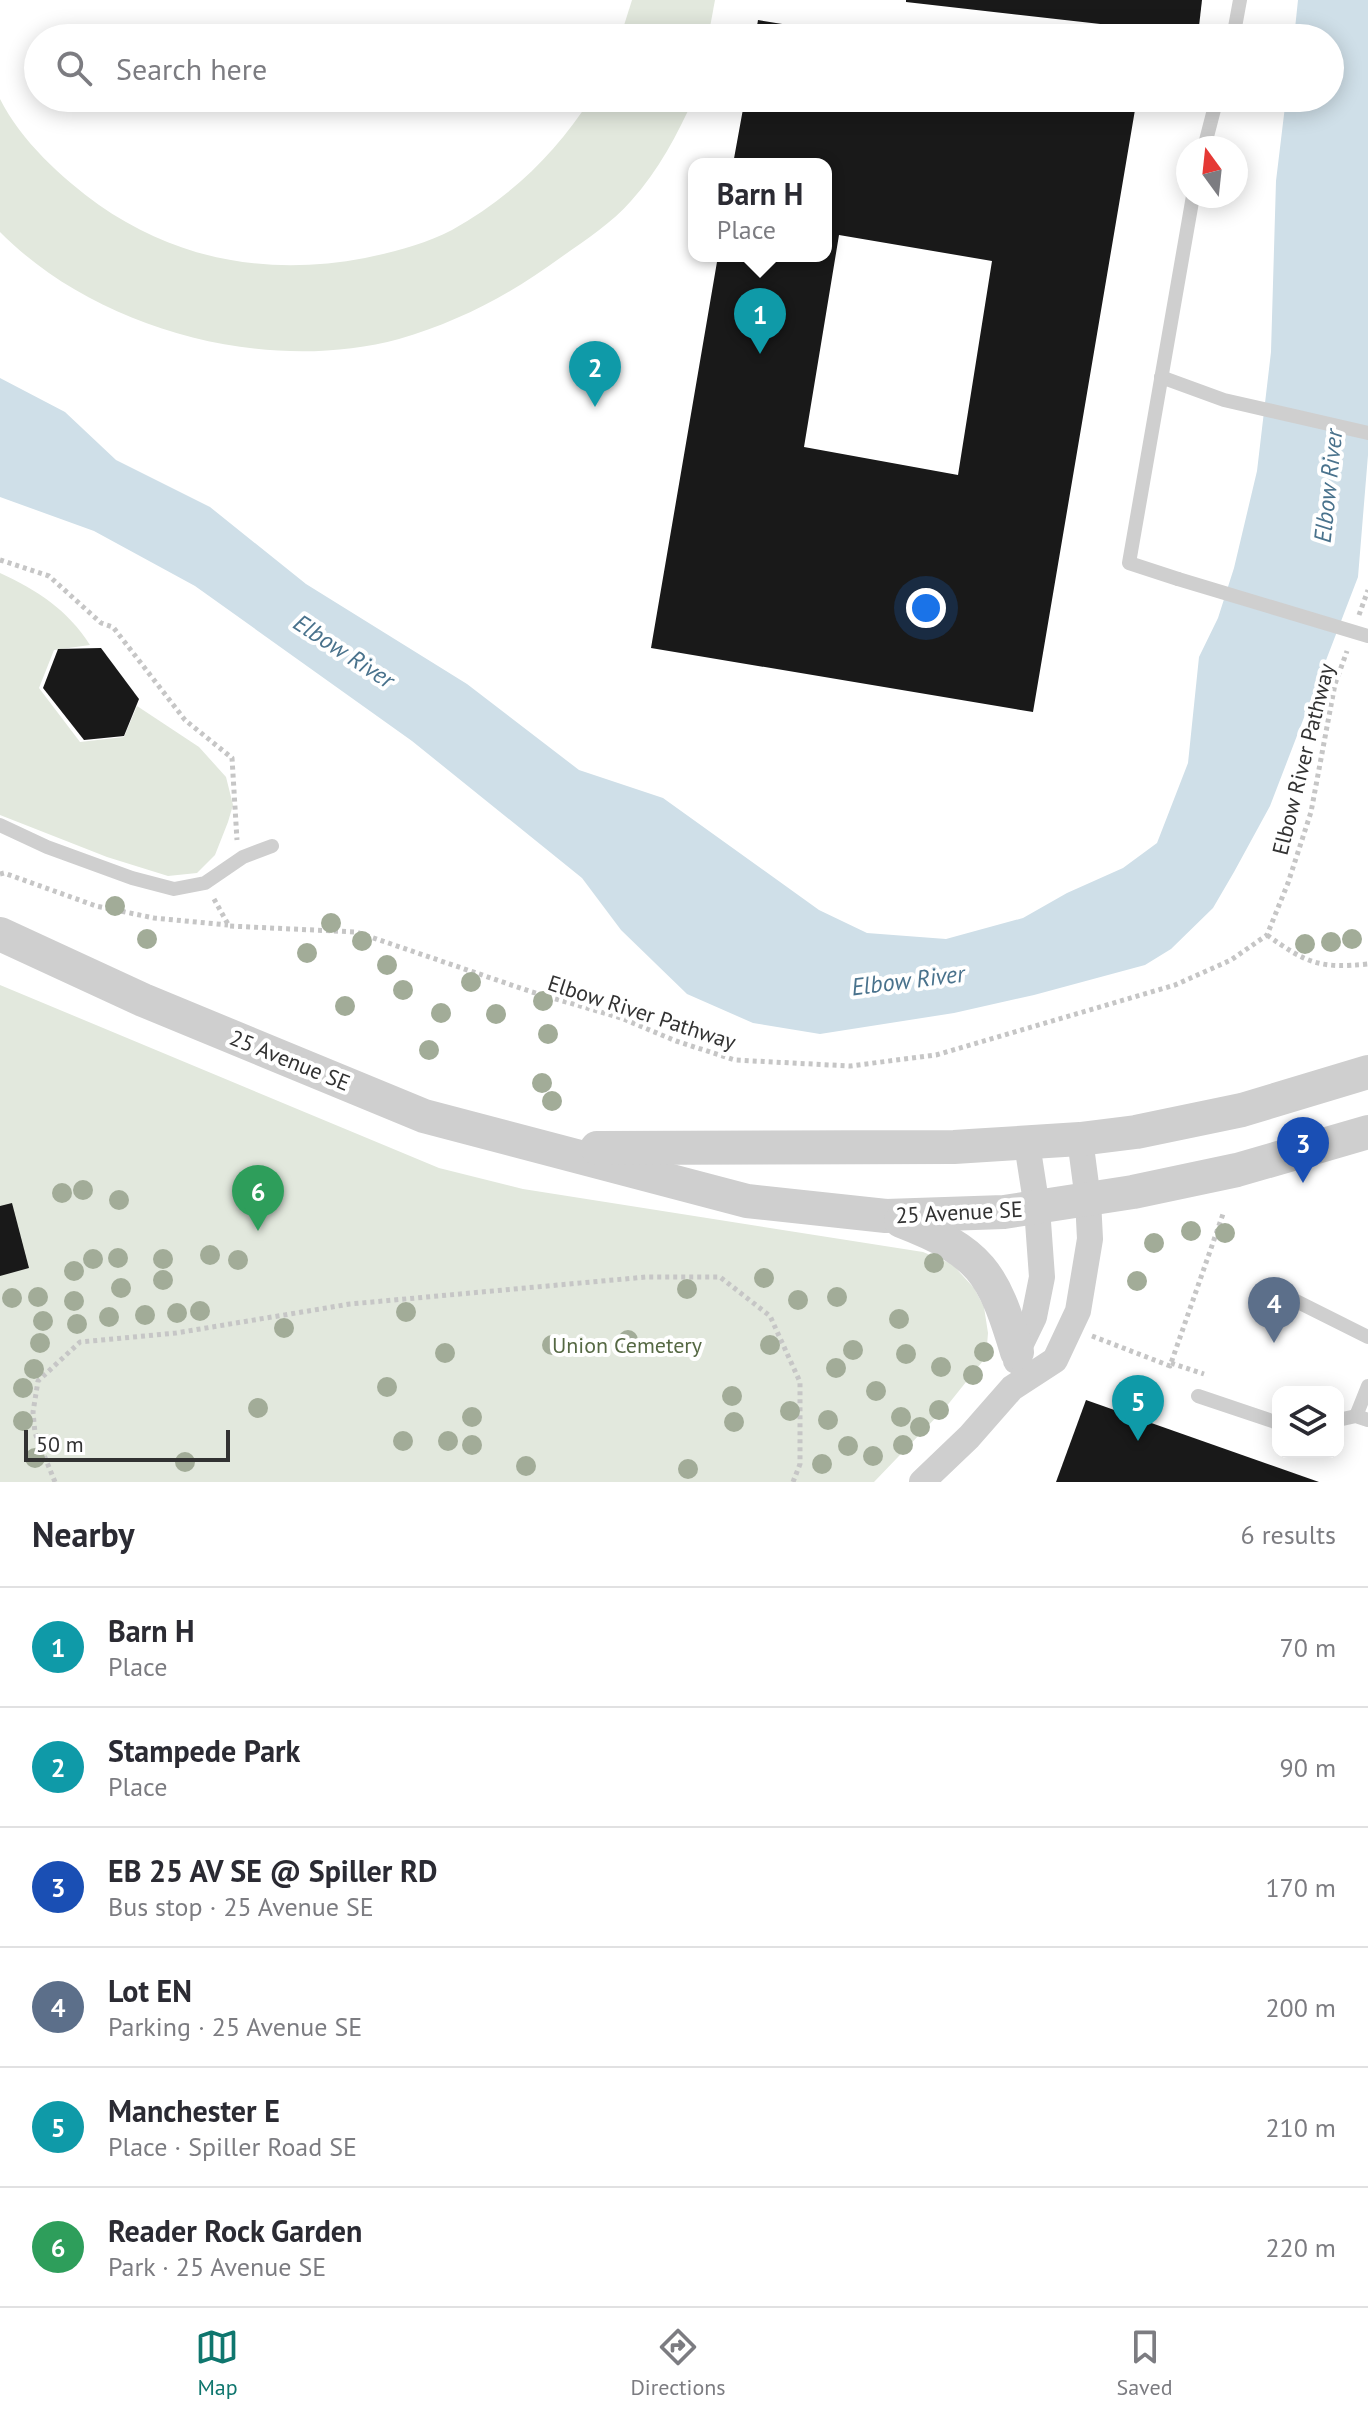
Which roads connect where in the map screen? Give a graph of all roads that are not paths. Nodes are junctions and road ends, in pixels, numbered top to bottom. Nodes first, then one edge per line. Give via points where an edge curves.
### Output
1 (1240, 0) edge
2 (1236, 24) edge
3 (1213, 112) edge
4 (1207, 136) edge
5 (1191, 208) edge
6 (1161, 377) junction
7 (1368, 433) edge
8 (1368, 636) edge
9 (0, 825) edge
10 (272, 846) dead end
11 (0, 934) edge
12 (0, 946) edge
13 (39, 952) junction
14 (1368, 1072) edge
15 (1368, 1132) edge
16 (1080, 1139) junction
17 (1027, 1144) junction
18 (549, 1148) junction
19 (1088, 1200) junction
20 (1037, 1208) junction
21 (886, 1216) junction
22 (1292, 1299) dead end
23 (1368, 1337) edge
24 (1017, 1352) junction
25 (1368, 1386) edge
26 (1012, 1388) junction
27 (1198, 1396) dead end
28 (1362, 1418) edge
29 (1272, 1421) edge
30 (922, 1482) edge

1 - 2 lane
3 - 4 lane
5 - 6 lane
6 - 7 lane via 1224,400
6 - 8 lane, bridge via 1129,563
9 - 10 lane via 47,847 174,889 205,883 243,857
11 - 13 street, 25 Avenue SE
12 - 13 street, 25 Avenue SE
13 - 18 street, 25 Avenue SE via 424,1116
14 - 16 street, 25 Avenue SE via 1242,1110
15 - 19 street, 25 Avenue SE via 1237,1170
16 - 17 street, 25 Avenue SE
16 - 19 street
17 - 18 street, 25 Avenue SE
17 - 20 street
18 - 21 street, 25 Avenue SE via 747,1201
19 - 20 street, 25 Avenue SE
19 - 26 street via 1089,1254 1078,1311 1055,1360
20 - 21 street, 25 Avenue SE
20 - 24 street via 1042,1277 1034,1317
21 - 24 street via 939,1236 970,1258 990,1280
22 - 23 lane
24 - 26 street
25 - 28 lane
26 - 30 street
27 - 29 lane

